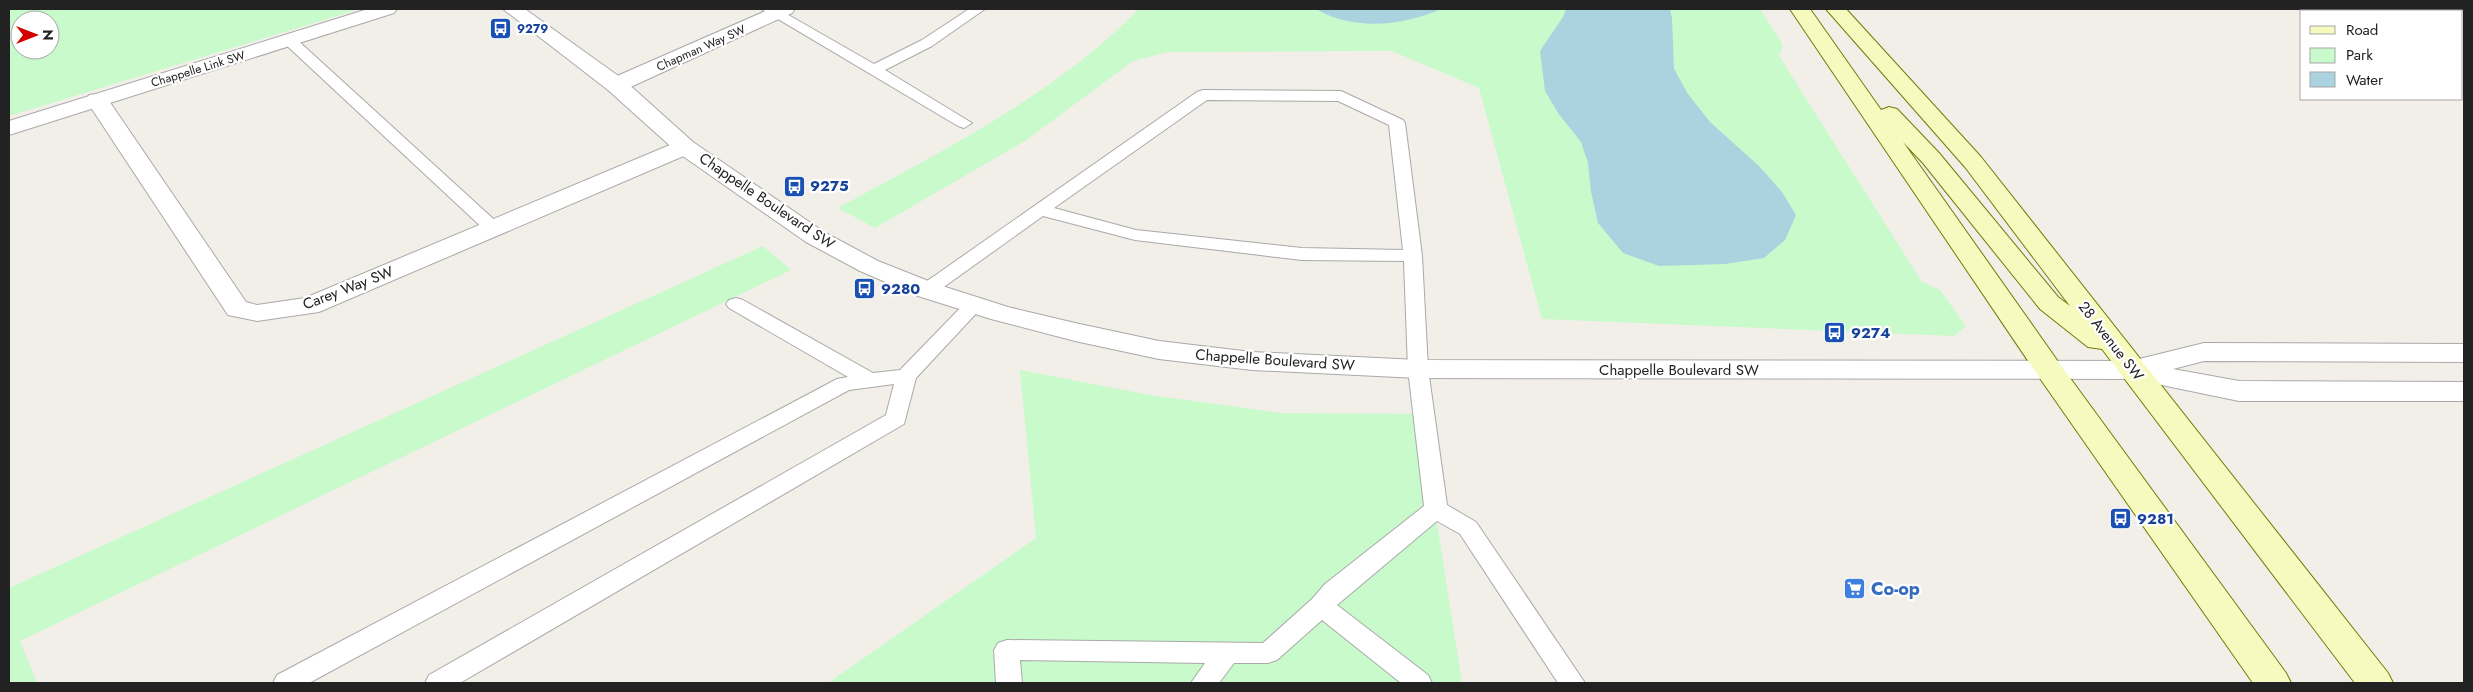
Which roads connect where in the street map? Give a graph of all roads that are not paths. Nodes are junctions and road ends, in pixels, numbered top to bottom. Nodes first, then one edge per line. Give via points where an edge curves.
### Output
1 (387, 9) edge
2 (513, 9) edge
3 (978, 9) edge
4 (1800, 9) edge
5 (1836, 9) edge
6 (776, 10) edge
7 (289, 40) junction
8 (1828, 50) junction
9 (874, 70) junction
10 (616, 85) junction
11 (97, 100) junction
12 (964, 122) dead end
13 (9, 128) edge
14 (685, 147) junction
15 (1040, 210) junction
16 (494, 229) junction
17 (1414, 256) junction
18 (927, 290) junction
19 (736, 304) dead end
20 (974, 305) junction
21 (2464, 353) edge
22 (1418, 369) junction
23 (2050, 370) junction
24 (2133, 370) junction
25 (906, 376) junction
26 (871, 381) junction
27 (2464, 392) edge
28 (1436, 509) junction
29 (1321, 606) junction
30 (1226, 653) junction
31 (286, 683) edge
32 (438, 683) edge
33 (1010, 683) edge
34 (1204, 683) edge
35 (1420, 683) edge
36 (1572, 683) edge
37 (2273, 683) edge
38 (2375, 683) edge

1 - 7 street, Chappelle Link SW
2 - 10 street, Chappelle Boulevard SW
3 - 9 lane via 927,43
4 - 8 main road
5 - 24 main road, 28 Avenue SW via 1973,162
6 - 9 lane
6 - 10 street, Chapman Way SW
7 - 11 street, Chappelle Link SW
7 - 16 lane
8 - 23 main road
8 - 24 main road via 1930,158 2050,302
9 - 12 lane
10 - 14 street, Chappelle Boulevard SW
11 - 13 street, Chappelle Link SW
11 - 16 street, Carey Way SW via 238,309 257,313 310,306
14 - 16 street, Carey Way SW
14 - 18 street, Chappelle Boulevard SW via 815,236 868,266
15 - 17 lane via 1135,235 1302,254
15 - 17 lane via 1203,95 1341,96 1397,122
15 - 18 lane
17 - 22 lane
18 - 20 street, Chappelle Boulevard SW
19 - 26 lane
20 - 22 street, Chappelle Boulevard SW via 1159,350 1252,361
20 - 25 lane
21 - 24 street via 2204,352
22 - 23 street, Chappelle Boulevard SW
22 - 28 lane
23 - 24 street, Chappelle Boulevard SW
23 - 37 main road
24 - 27 street via 2239,391
24 - 38 main road, 28 Avenue SW
25 - 26 lane
25 - 32 lane via 896,419
26 - 31 lane via 844,384
28 - 29 lane via 1334,591
28 - 36 lane via 1468,528
29 - 30 lane via 1268,653
29 - 35 lane
30 - 33 lane via 1007,650
30 - 34 lane

